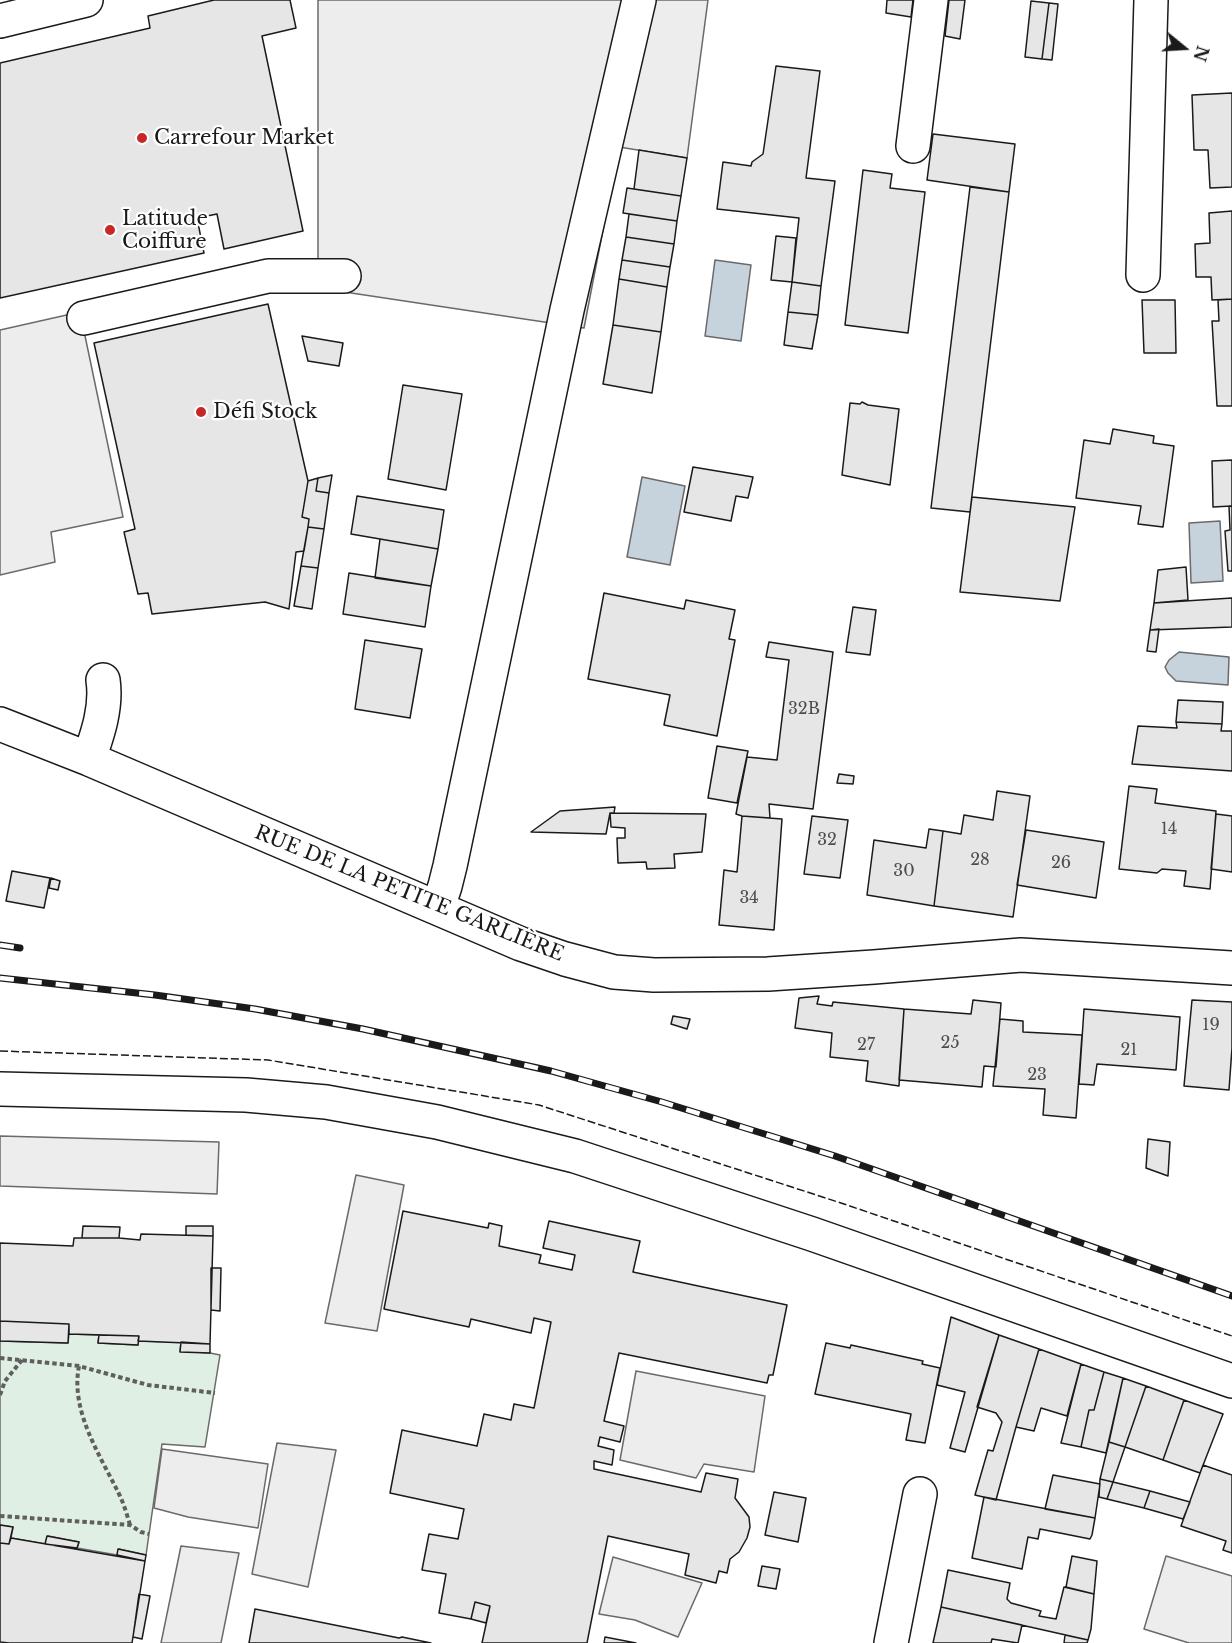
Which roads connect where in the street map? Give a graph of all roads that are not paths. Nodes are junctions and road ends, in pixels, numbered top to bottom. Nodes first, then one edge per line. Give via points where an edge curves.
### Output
1 (86, 0) edge
2 (639, 0) edge
3 (931, 0) edge
4 (1150, 0) edge
5 (0, 21) edge
6 (913, 146) dead end
7 (1143, 275) dead end
8 (344, 276) dead end
9 (84, 318) dead end
10 (103, 680) dead end
11 (0, 724) edge
12 (89, 759) junction
13 (438, 907) junction
14 (1232, 968) edge
15 (0, 1089) edge
16 (1232, 1381) edge
17 (920, 1494) dead end
18 (891, 1643) edge

1 - 5 street
2 - 13 street via 567,310 450,866
3 - 6 street
4 - 7 street
8 - 9 street via 268,276
10 - 12 street via 106,696
11 - 12 street, RUE DE LA PETITE GARLIÈRE
12 - 13 street, RUE DE LA PETITE GARLIÈRE
13 - 14 street, RUE DE LA PETITE GARLIÈRE via 565,959 614,972 644,975 768,974 1021,955
15 - 16 street via 246,1095 327,1102 436,1122 586,1160 812,1234
17 - 18 street

